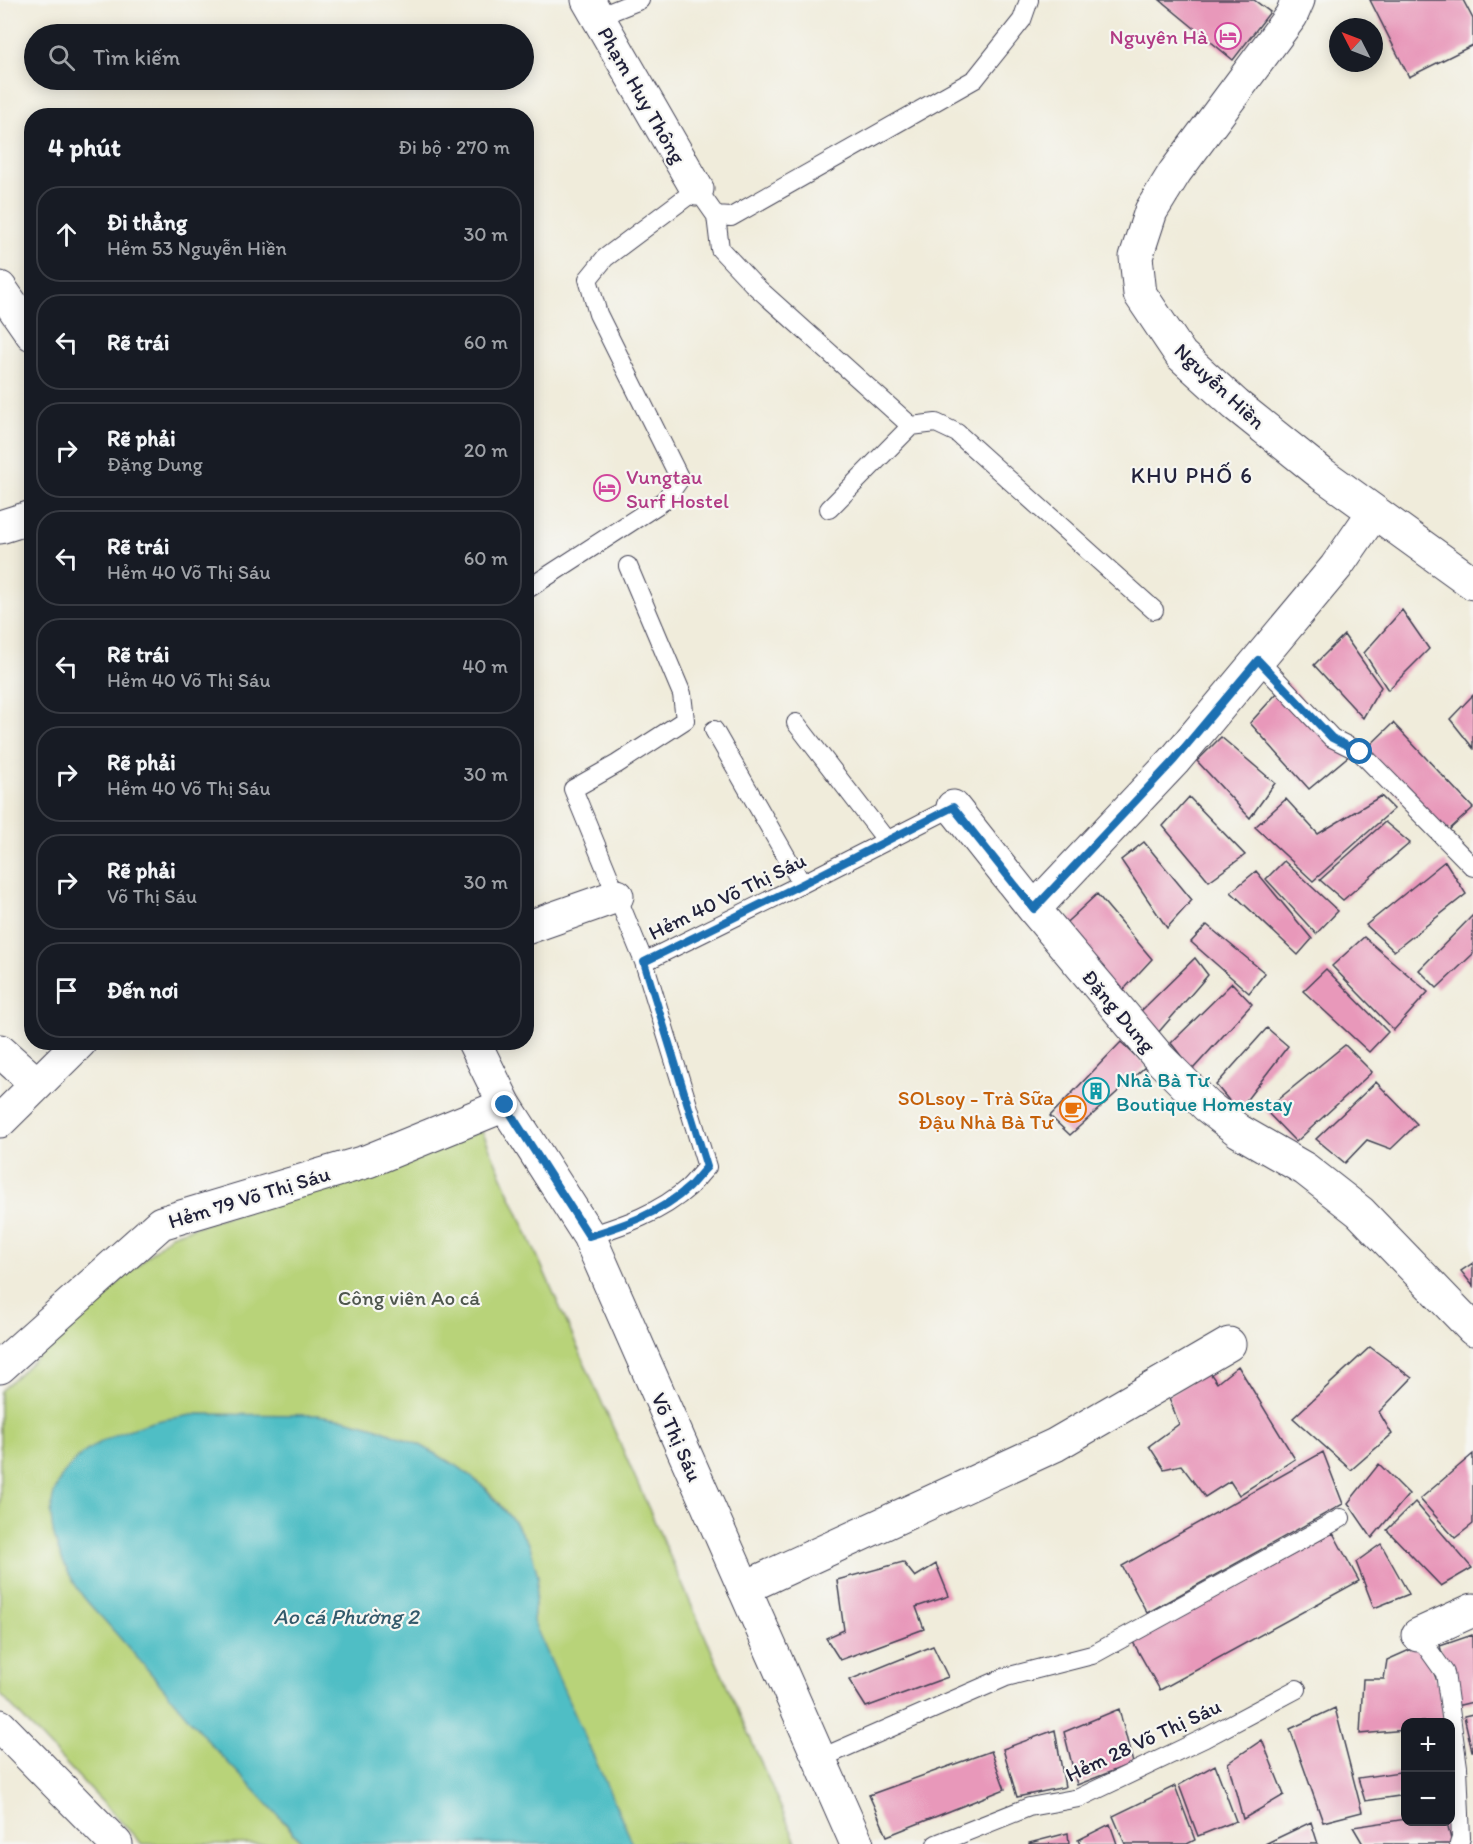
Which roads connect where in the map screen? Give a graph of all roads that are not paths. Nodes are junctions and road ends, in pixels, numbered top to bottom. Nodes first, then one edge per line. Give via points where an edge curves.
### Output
1 (640, 0) edge
2 (1029, 0) edge
3 (1298, 0) edge
4 (593, 8) edge
5 (697, 189) junction
6 (716, 216) junction
7 (0, 288) edge
8 (24, 322) edge
9 (911, 426) junction
10 (829, 508) dead end
11 (1374, 512) junction
12 (24, 520) edge
13 (0, 527) edge
14 (628, 566) dead end
15 (1473, 583) edge
16 (534, 585) edge
17 (1154, 610) dead end
18 (1258, 660) junction
19 (796, 723) dead end
20 (714, 730) dead end
21 (953, 807) joint
22 (887, 841) junction
23 (1473, 867) edge
24 (802, 884) junction
25 (617, 896) junction
26 (1034, 909) junction
27 (534, 925) edge
28 (644, 962) junction
29 (72, 1050) edge
30 (478, 1050) edge
31 (0, 1051) edge
32 (37, 1084) junction
33 (505, 1105) junction
34 (0, 1120) edge
35 (589, 1236) junction
36 (1473, 1329) edge
37 (1229, 1344) dead end
38 (0, 1366) edge
39 (1341, 1518) dead end
40 (744, 1588) junction
41 (1473, 1610) edge
42 (1418, 1635) joint
43 (1297, 1689) dead end
44 (0, 1726) edge
45 (819, 1759) junction
46 (116, 1844) edge
47 (857, 1844) edge
48 (936, 1844) edge
49 (1459, 1844) edge

1 - 4 lane
2 - 6 lane via 1022,20 975,79 731,217
3 - 11 street, Nguyễn Hiền via 1291,16 1175,172 1151,211 1136,257 1140,294 1180,355 1262,426
4 - 5 street, Phạm Huy Thông
5 - 6 lane
5 - 16 lane via 605,258 588,279 598,314 680,479 665,500
6 - 9 lane via 720,249 752,283
7 - 8 street
9 - 10 lane
9 - 17 lane via 936,423 957,433
11 - 15 street, Nguyễn Hiền
11 - 18 street via 1336,567
12 - 13 street
14 - 25 lane via 682,694 685,720 573,789
18 - 23 lane via 1332,738 1360,752
18 - 26 street via 1174,760
19 - 22 lane
20 - 24 lane
21 - 22 lane, Hẻm 40 Võ Thị Sáu
21 - 26 street, Đặng Dung
22 - 24 lane, Hẻm 40 Võ Thị Sáu
24 - 28 lane, Hẻm 40 Võ Thị Sáu
25 - 27 street
25 - 28 lane
26 - 36 street, Đặng Dung via 1160,1059 1207,1106 1239,1131 1305,1169 1360,1212
28 - 35 lane, Hẻm 40 Võ Thị Sáu via 707,1167 688,1188 664,1204 632,1222
29 - 32 street
30 - 33 street, Võ Thị Sáu
31 - 32 street
32 - 34 street
33 - 35 street, Võ Thị Sáu
33 - 38 street, Hẻm 79 Võ Thị Sáu via 368,1161 161,1222
35 - 40 street, Võ Thị Sáu
37 - 40 street via 1055,1445
39 - 45 lane via 1092,1655 1006,1677
40 - 45 street, Võ Thị Sáu
41 - 42 street
42 - 49 lane via 1445,1673 1458,1767
43 - 48 lane, Hẻm 28 Võ Thị Sáu via 1079,1798 1029,1807
44 - 46 street
45 - 47 street, Võ Thị Sáu

